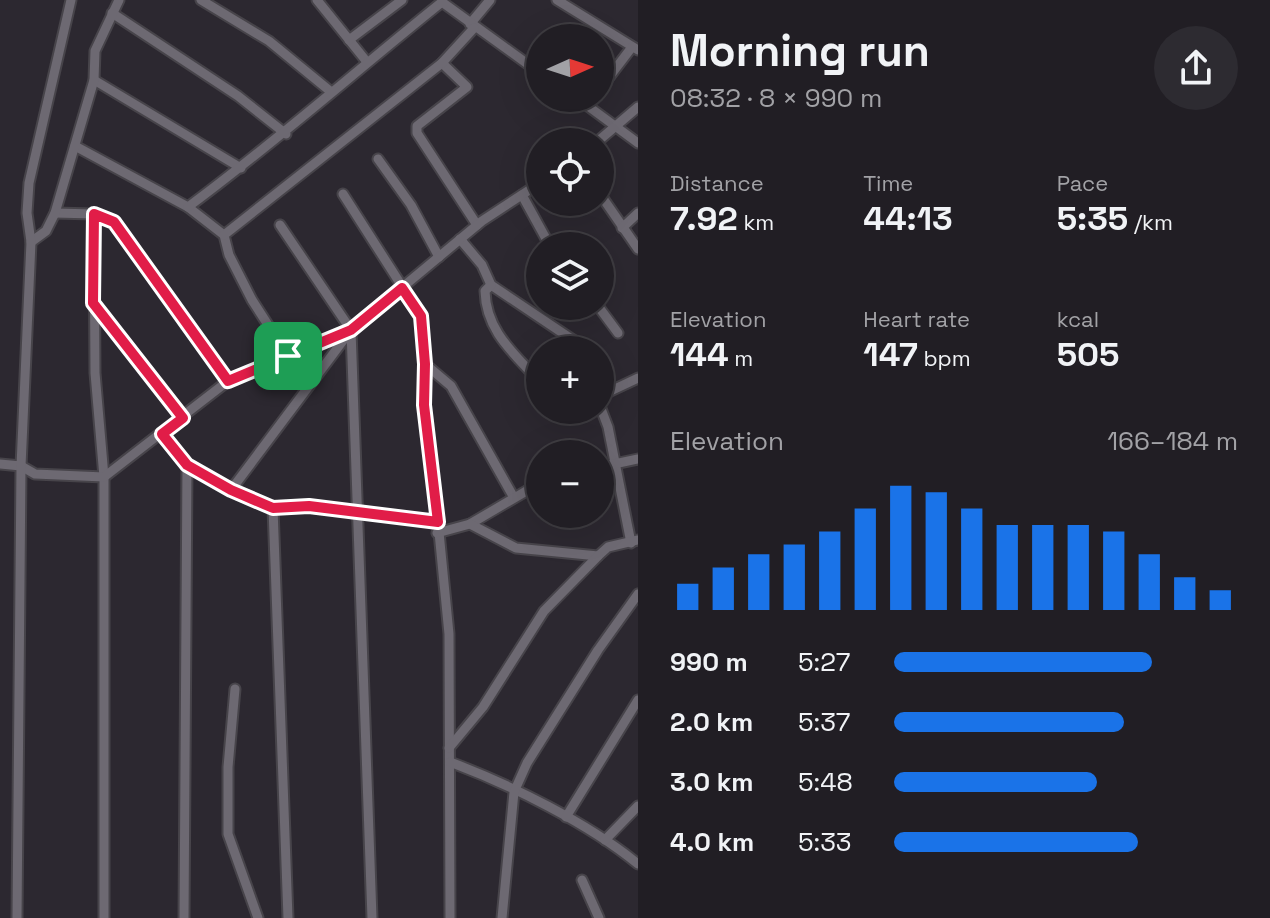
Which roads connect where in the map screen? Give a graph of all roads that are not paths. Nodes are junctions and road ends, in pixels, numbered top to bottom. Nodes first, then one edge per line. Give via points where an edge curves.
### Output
1 (71, 0) edge
2 (119, 0) edge
3 (201, 0) edge
4 (317, 0) edge
5 (402, 0) edge
6 (490, 0) edge
7 (557, 0) edge
8 (112, 13) junction
9 (472, 26) junction
10 (349, 40) junction
11 (635, 49) edge
12 (367, 62) junction
13 (442, 63) junction
14 (526, 63) edge
15 (614, 73) edge
16 (94, 80) junction
17 (330, 91) junction
18 (638, 107) edge
19 (601, 112) edge
20 (616, 126) junction
21 (614, 128) edge
22 (286, 134) junction
23 (638, 143) edge
24 (75, 146) junction
25 (378, 159) dead end
26 (241, 168) junction
27 (526, 192) edge
28 (343, 194) dead end
29 (522, 195) junction
30 (188, 207) junction
31 (55, 213) junction
32 (638, 213) edge
33 (94, 214) junction
34 (614, 216) edge
35 (280, 225) dead end
36 (477, 225) junction
37 (622, 228) junction
38 (542, 232) edge
39 (224, 235) junction
40 (460, 239) junction
41 (31, 242) junction
42 (638, 249) edge
43 (439, 257) junction
44 (491, 285) junction
45 (402, 288) junction
46 (93, 303) junction
47 (608, 320) edge
48 (351, 330) junction
49 (618, 333) dead end
50 (567, 336) edge
51 (288, 356) junction
52 (425, 364) junction
53 (526, 367) edge
54 (638, 378) edge
55 (228, 381) junction
56 (614, 389) edge
57 (183, 418) junction
58 (605, 424) edge
59 (162, 434) junction
60 (638, 459) edge
61 (0, 464) edge
62 (615, 464) junction
63 (187, 465) junction
64 (21, 466) junction
65 (104, 477) junction
66 (231, 490) junction
67 (526, 490) edge
68 (513, 496) junction
69 (273, 508) junction
70 (358, 511) junction
71 (438, 522) junction
72 (470, 524) junction
73 (437, 533) junction
74 (635, 541) edge
75 (598, 556) junction
76 (638, 594) edge
77 (235, 689) dead end
78 (638, 700) edge
79 (449, 748) junction
80 (450, 762) junction
81 (514, 792) junction
82 (638, 806) edge
83 (566, 817) junction
84 (605, 840) junction
85 (638, 864) edge
86 (582, 880) dead end
87 (17, 918) edge
88 (104, 918) edge
89 (184, 918) edge
90 (258, 918) edge
91 (288, 918) edge
92 (372, 918) edge
93 (450, 918) edge
94 (502, 918) edge
95 (599, 918) edge

1 - 41 street via 29,183
2 - 8 street
3 - 17 street via 269,41
4 - 10 street
5 - 10 street
6 - 9 street
7 - 11 street
8 - 16 street via 95,51
8 - 22 street
9 - 12 street via 442,2
9 - 13 street
9 - 14 street
10 - 12 street
11 - 15 street
12 - 17 street
13 - 36 street via 467,87 417,126 417,133
13 - 39 street
16 - 24 street
16 - 26 street
17 - 22 street
18 - 20 street
19 - 20 street
20 - 21 street
20 - 23 street
22 - 26 street
24 - 30 street
24 - 31 street
25 - 43 street
26 - 30 street
27 - 29 street
28 - 45 street
29 - 36 street
29 - 38 street
30 - 39 street
31 - 33 street
31 - 41 street via 46,231
32 - 37 street
33 - 46 street
33 - 55 street via 114,222
34 - 37 street
35 - 48 street
36 - 40 street
37 - 42 street
39 - 51 street via 252,300
40 - 43 street
40 - 44 street
41 - 64 street
43 - 45 street
44 - 50 street
44 - 53 street via 486,300 498,337
45 - 48 street
45 - 52 street via 421,316
46 - 57 street
46 - 65 street
47 - 49 street
48 - 51 street
48 - 66 street
48 - 70 street
51 - 55 street
52 - 68 street via 451,386
52 - 71 street via 424,405
54 - 56 street
55 - 57 street
57 - 59 street
58 - 62 street
59 - 63 street
59 - 65 street
60 - 62 street
61 - 64 street
62 - 74 street
63 - 66 street
63 - 89 street
64 - 65 street via 35,474
64 - 87 street
65 - 88 street
66 - 69 street
67 - 68 street
68 - 72 street
69 - 70 street
69 - 91 street
70 - 71 street
70 - 92 street
71 - 73 street
72 - 73 street
72 - 75 street via 516,548
73 - 79 street via 449,634
74 - 75 street via 608,547
75 - 79 street via 544,611 483,707
76 - 81 street via 527,763
77 - 90 street via 228,834
78 - 83 street
79 - 80 street
80 - 81 street
80 - 93 street
81 - 83 street
81 - 94 street
82 - 84 street
83 - 84 street
84 - 85 street
86 - 95 street

